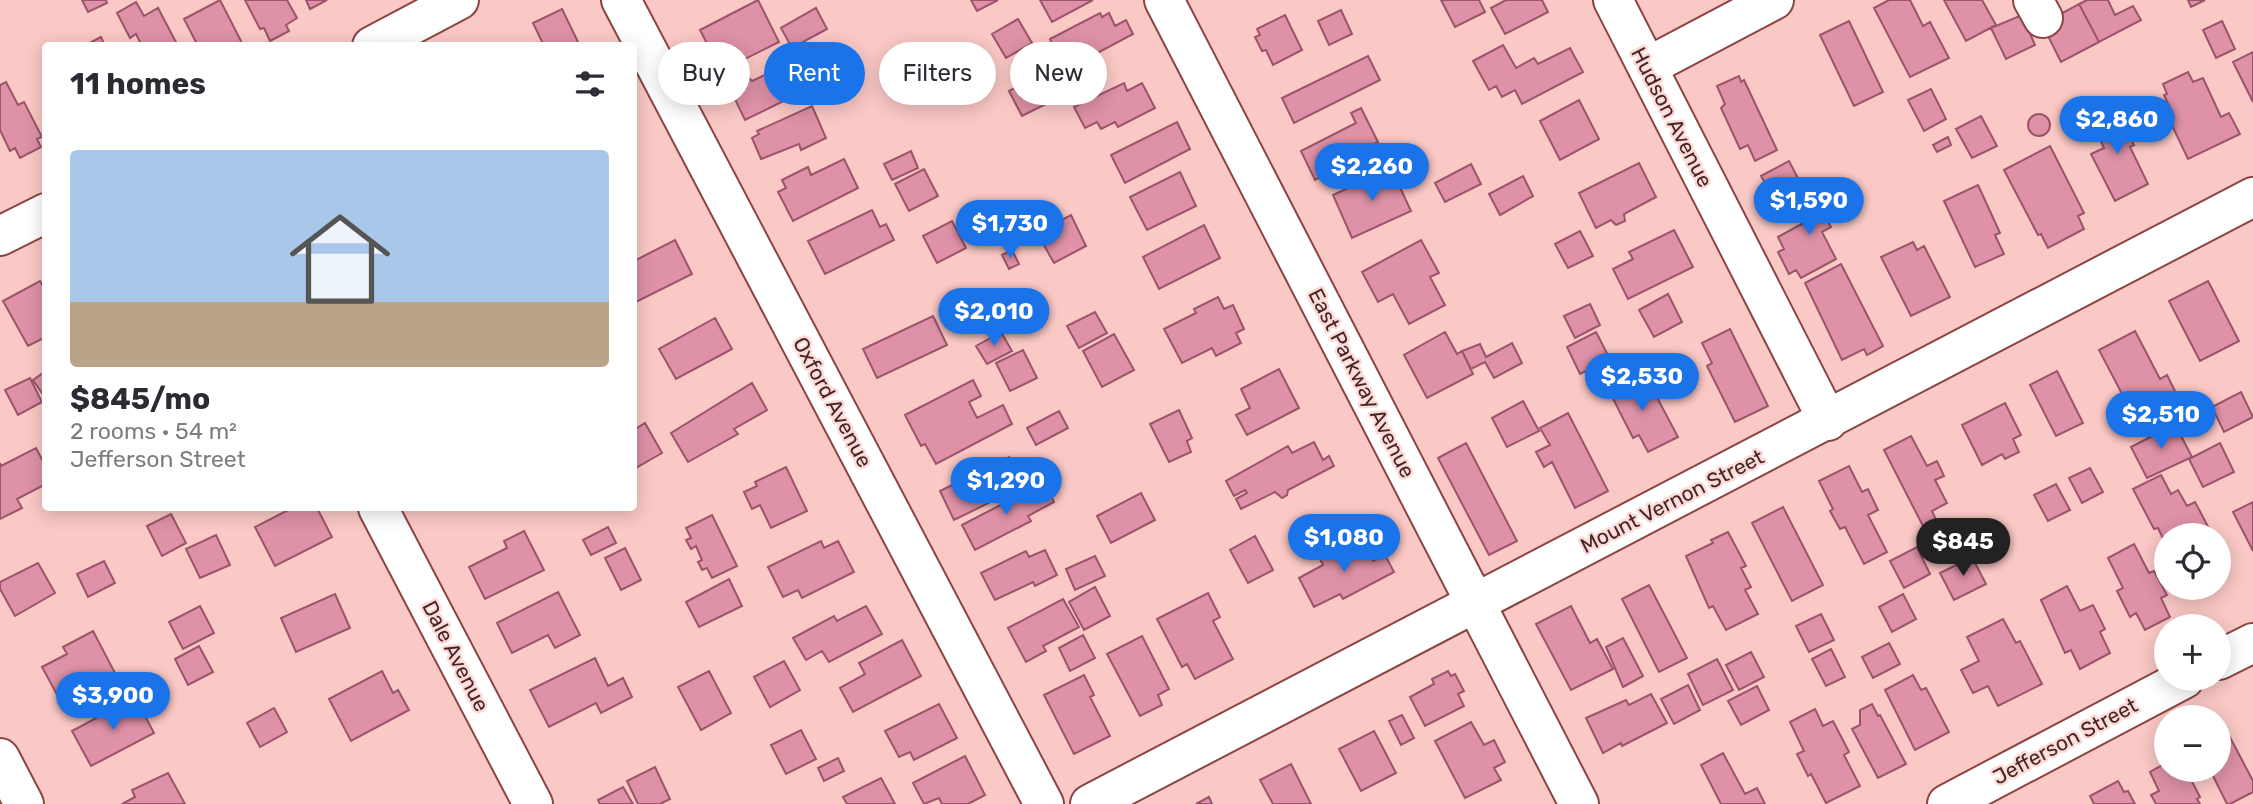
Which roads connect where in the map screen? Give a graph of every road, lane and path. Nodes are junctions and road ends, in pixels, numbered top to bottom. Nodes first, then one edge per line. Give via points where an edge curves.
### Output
1 (459, 0) edge
2 (621, 0) edge
3 (1164, 0) edge
4 (1613, 0) edge
5 (1774, 0) edge
6 (380, 42) edge
7 (1647, 67) junction
8 (2253, 197) edge
9 (42, 215) edge
10 (0, 236) edge
11 (1828, 421) junction
12 (380, 511) edge
13 (1476, 602) junction
14 (2253, 643) edge
15 (2231, 654) edge
16 (2160, 691) edge
17 (0, 758) edge
18 (24, 804) edge
19 (533, 804) edge
20 (1044, 804) edge
21 (1090, 804) edge
22 (1579, 804) edge
23 (1947, 804) edge

1 - 6 street
2 - 20 street, Oxford Avenue
3 - 13 street, East Parkway Avenue
4 - 7 street, Hudson Avenue
5 - 7 street
7 - 11 street, Hudson Avenue
8 - 11 street, Mount Vernon Street
9 - 10 street
11 - 13 street, Mount Vernon Street
12 - 19 street, Dale Avenue
13 - 21 street, Mount Vernon Street
13 - 22 street, East Parkway Avenue
14 - 15 street
16 - 23 street, Jefferson Street
17 - 18 street

